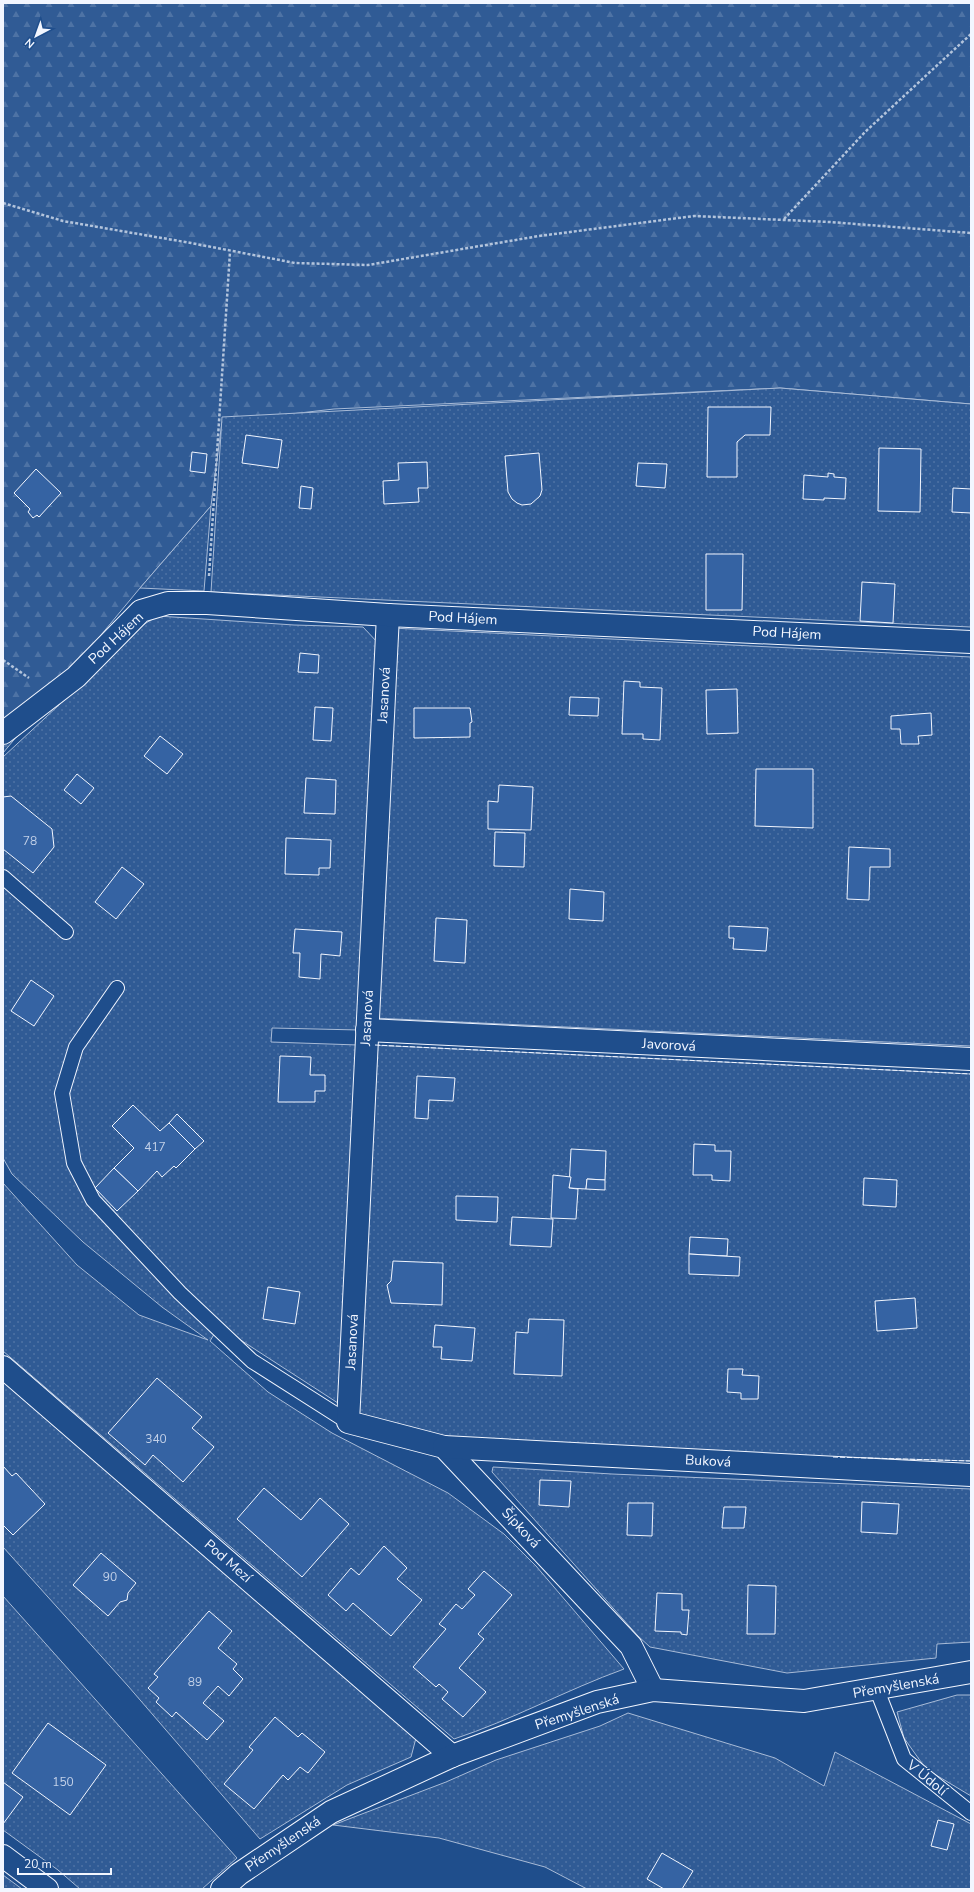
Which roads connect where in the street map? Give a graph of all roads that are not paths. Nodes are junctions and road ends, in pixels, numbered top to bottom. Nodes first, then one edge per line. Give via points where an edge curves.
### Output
1 (388, 615) junction
2 (971, 642) edge
3 (3, 733) edge
4 (3, 877) edge
5 (66, 932) dead end
6 (117, 988) dead end
7 (367, 1030) junction
8 (971, 1059) edge
9 (3, 1367) edge
10 (348, 1422) junction
11 (444, 1447) junction
12 (971, 1475) edge
13 (971, 1672) edge
14 (653, 1690) junction
15 (877, 1690) junction
16 (452, 1756) junction
17 (971, 1813) edge
18 (3, 1856) edge
19 (47, 1889) edge
20 (222, 1889) edge

1 - 2 street, Pod Hájem
1 - 3 street, Pod Hájem via 207,603 168,603 141,611 76,677
1 - 7 street, Jasanová
4 - 5 lane
6 - 10 lane via 76,1046 62,1093 74,1163 93,1200 180,1293 252,1361
7 - 8 street, Javorová
7 - 10 street, Jasanová
9 - 16 street, Pod Mezí
10 - 11 street
11 - 12 street, Buková
11 - 14 street, Šípková via 631,1646
13 - 15 street, Přemyšlenská
14 - 15 street, Přemyšlenská via 804,1701
14 - 16 street, Přemyšlenská via 597,1702
15 - 17 lane, V Údolí via 904,1759
16 - 20 street, Přemyšlenská via 332,1812 239,1874
18 - 19 street

